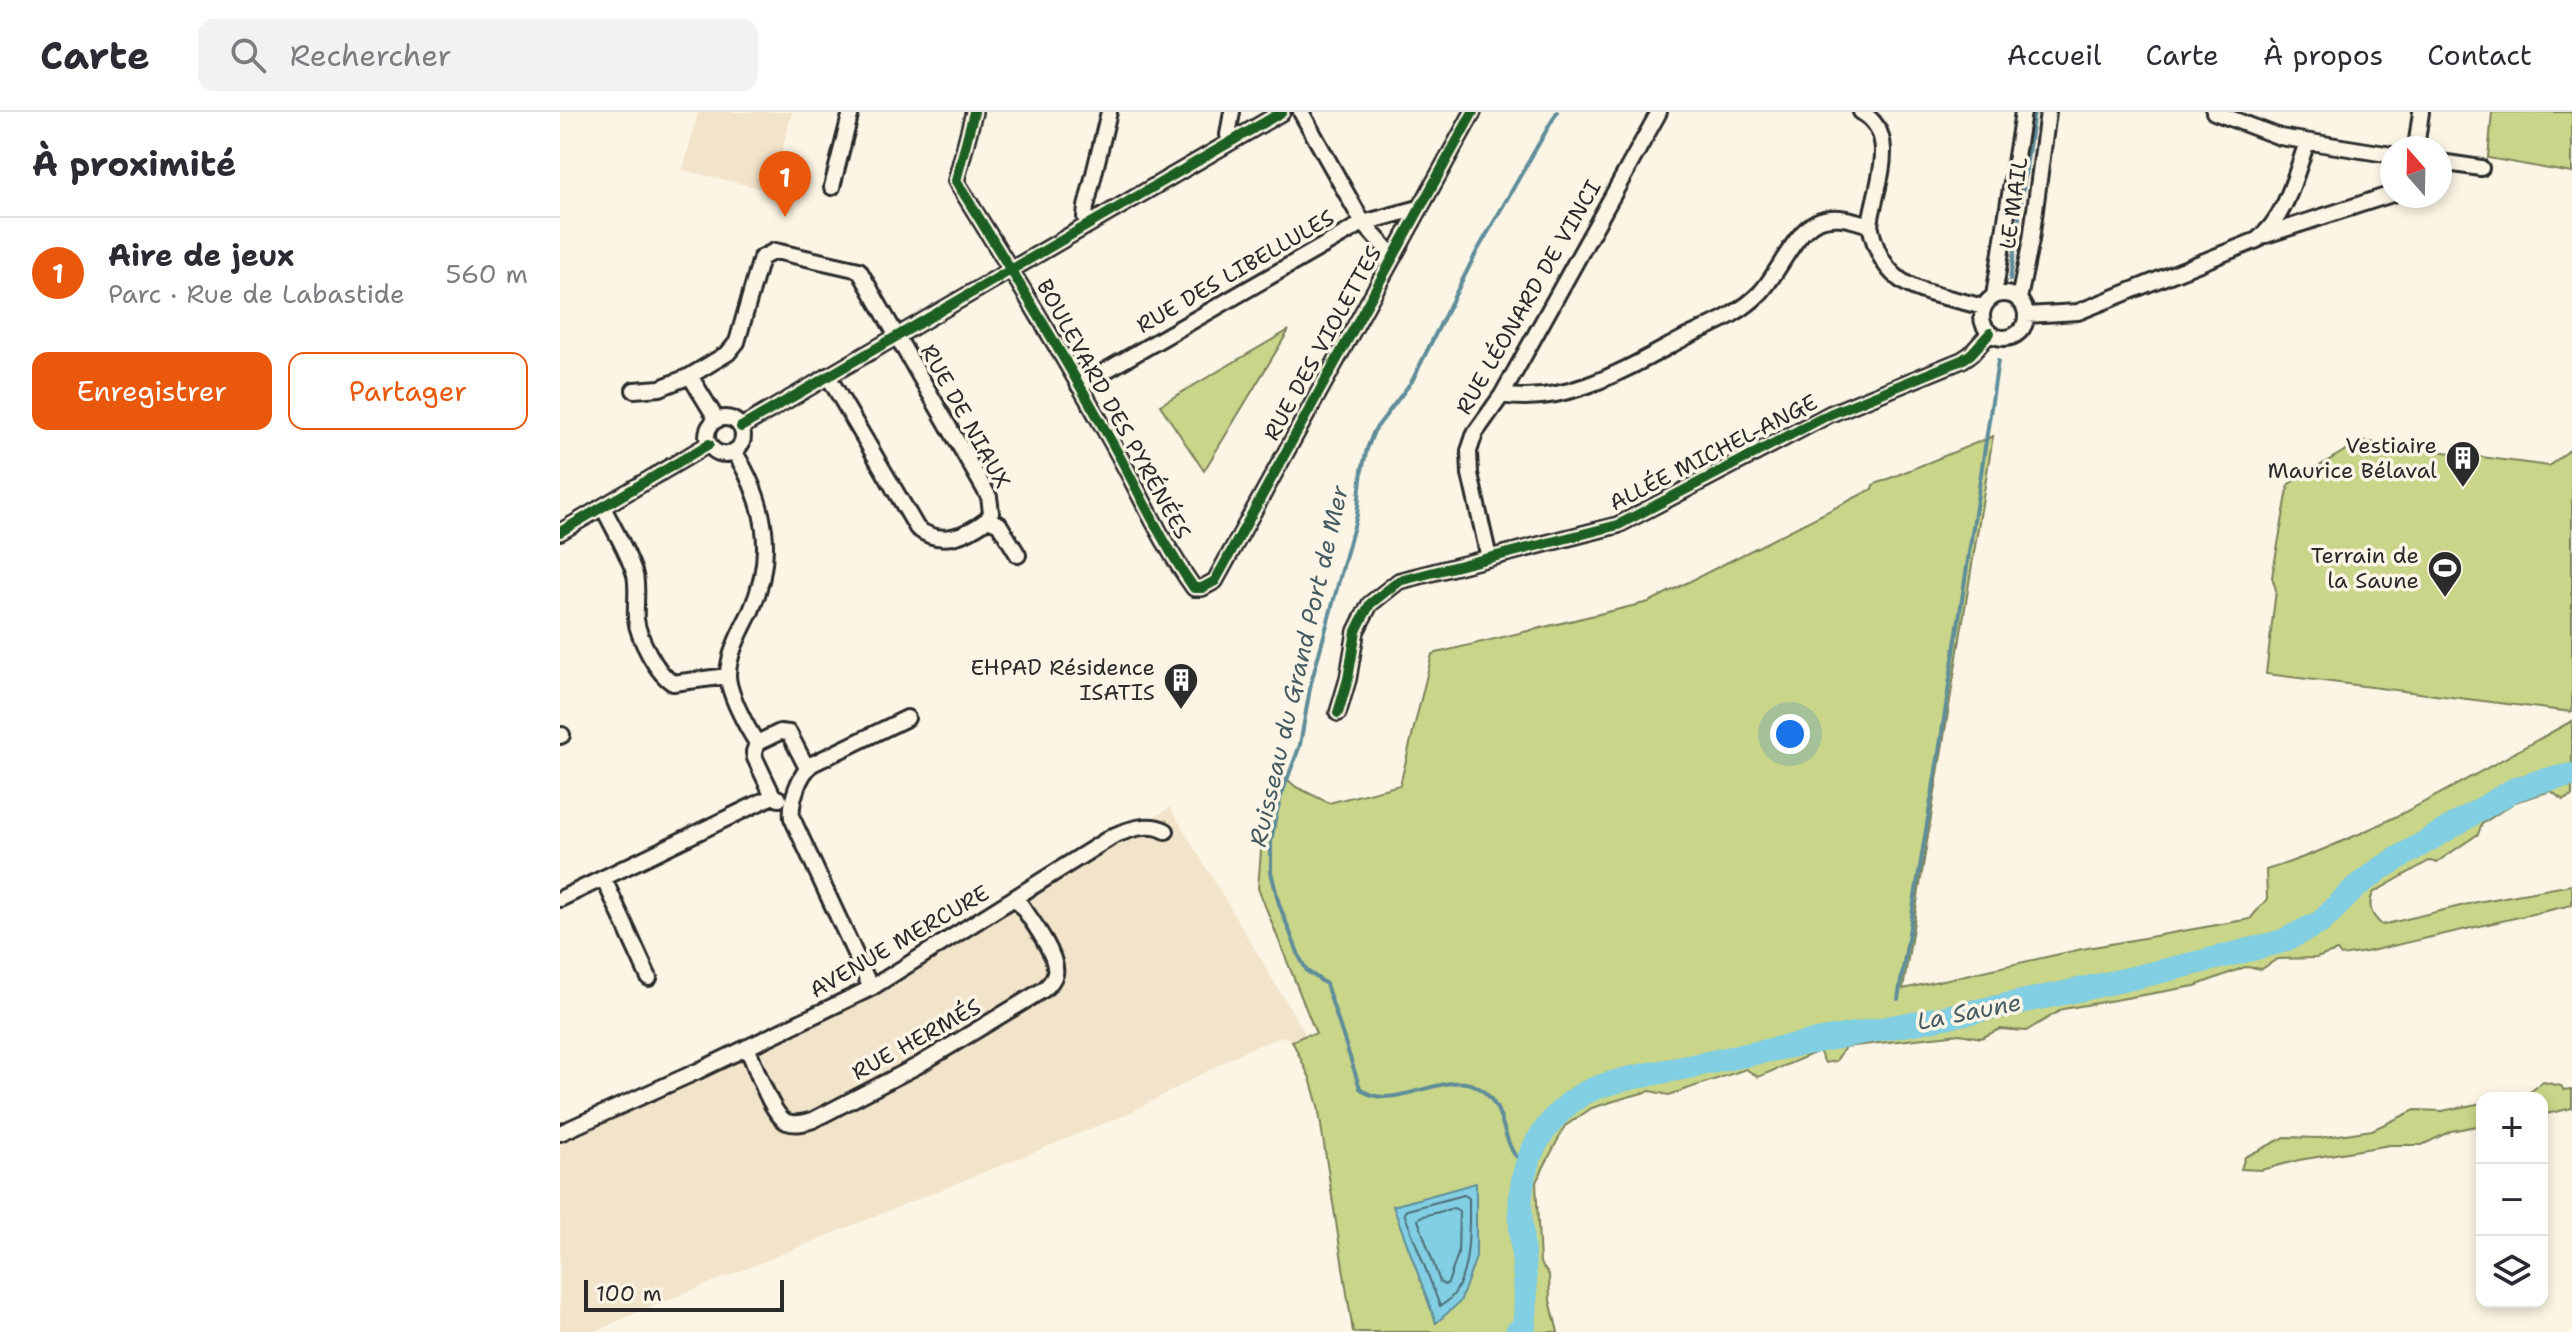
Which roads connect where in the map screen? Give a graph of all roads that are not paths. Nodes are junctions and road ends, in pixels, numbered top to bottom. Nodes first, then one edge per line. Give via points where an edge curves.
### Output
1 (851, 112) edge
2 (974, 112) edge
3 (1109, 112) edge
4 (1232, 112) edge
5 (1282, 112) edge
6 (1301, 112) edge
7 (1473, 112) edge
8 (1659, 112) edge
9 (1861, 112) edge
10 (2023, 112) edge
11 (2048, 112) edge
12 (2214, 112) edge
13 (2421, 112) edge
14 (2418, 136) edge
15 (1232, 141) junction
16 (2307, 142) junction
17 (2380, 153) edge
18 (2452, 164) edge
19 (2481, 168) dead end
20 (832, 187) dead end
21 (2380, 198) edge
22 (1419, 208) junction
23 (1363, 223) junction
24 (1088, 224) junction
25 (1870, 225) junction
26 (2262, 236) junction
27 (1393, 256) junction
28 (1011, 269) junction
29 (2019, 299) junction
30 (1988, 301) junction
31 (2026, 315) junction
32 (1990, 333) junction
33 (896, 335) junction
34 (690, 376) junction
35 (828, 376) junction
36 (1079, 386) junction
37 (634, 390) dead end
38 (1502, 395) junction
39 (717, 420) junction
40 (741, 427) junction
41 (709, 444) junction
42 (734, 451) junction
43 (603, 507) junction
44 (988, 519) junction
45 (560, 532) edge
46 (1018, 555) dead end
47 (1489, 558) junction
48 (1202, 588) joint
49 (728, 676) junction
50 (1338, 713) dead end
51 (907, 718) dead end
52 (757, 743) junction
53 (807, 768) junction
54 (773, 796) junction
55 (792, 804) junction
56 (1166, 831) dead end
57 (604, 879) junction
58 (1016, 898) junction
59 (560, 899) edge
60 (649, 978) dead end
61 (871, 988) junction
62 (747, 1047) junction
63 (560, 1133) edge

1 - 20 street
2 - 28 street, BOULEVARD DES PYRÉNÉES via 956,181
3 - 24 street via 1086,207
4 - 15 street
5 - 15 street
6 - 23 street
7 - 22 street, RUE DES VIOLETTES
8 - 38 street, RUE LÉONARD DE VINCI
9 - 25 street via 1877,125 1883,140
10 - 30 street, LE MAIL
11 - 29 street, LE MAIL
12 - 16 street via 2262,132
13 - 14 street
15 - 24 street
16 - 17 street
16 - 26 street via 2282,210
18 - 19 street
21 - 26 street
22 - 23 street, RUE DES LIBELLULES
22 - 27 street, RUE DES VIOLETTES
23 - 27 street
23 - 36 street, RUE DES LIBELLULES
24 - 28 street
25 - 30 street via 1884,264 1899,281 1926,294
25 - 38 street via 1835,217 1807,227 1768,284 1744,306 1629,367 1544,396
26 - 31 street via 2078,312
27 - 48 street, RUE DES VIOLETTES via 1215,581
28 - 33 street
28 - 36 street, BOULEVARD DES PYRÉNÉES
29 - 30 street via 2007,293
29 - 31 street
30 - 32 street via 1982,321
31 - 32 street via 2014,336
32 - 47 street, ALLÉE MICHEL-ANGE via 1962,360 1842,409 1618,525
33 - 34 street, RUE DE NIAUX via 859,270 772,251 760,261 737,342
33 - 35 street
33 - 44 street, RUE DE NIAUX via 989,497
34 - 37 street via 660,388
34 - 39 street
35 - 40 street
35 - 44 street via 917,528 934,538 949,538
36 - 48 street, BOULEVARD DES PYRÉNÉES via 1180,567 1194,588
38 - 47 street, RUE LÉONARD DE VINCI via 1475,433 1468,461
39 - 40 street via 730,419
39 - 41 street via 708,431
40 - 42 street via 742,440
41 - 42 street via 720,453
41 - 43 street
42 - 49 street via 761,508 765,557
43 - 45 street
43 - 49 street via 634,572 636,621 658,669 673,683
44 - 46 street via 999,524
47 - 50 street, ALLÉE MICHEL-ANGE via 1399,581 1370,604 1356,631
49 - 52 street
51 - 53 street
52 - 53 street via 789,733
52 - 54 street via 755,758
53 - 55 street
54 - 55 street
54 - 57 street
55 - 61 street via 792,818
56 - 58 street, AVENUE MERCURE via 1140,827 1113,836
57 - 59 street
57 - 60 street
58 - 61 street, AVENUE MERCURE
58 - 62 street, RUE HERMÉS via 1052,956 1055,974 1043,990 929,1060 813,1120 793,1123 774,1109
61 - 62 street, AVENUE MERCURE
62 - 63 street, AVENUE MERCURE

